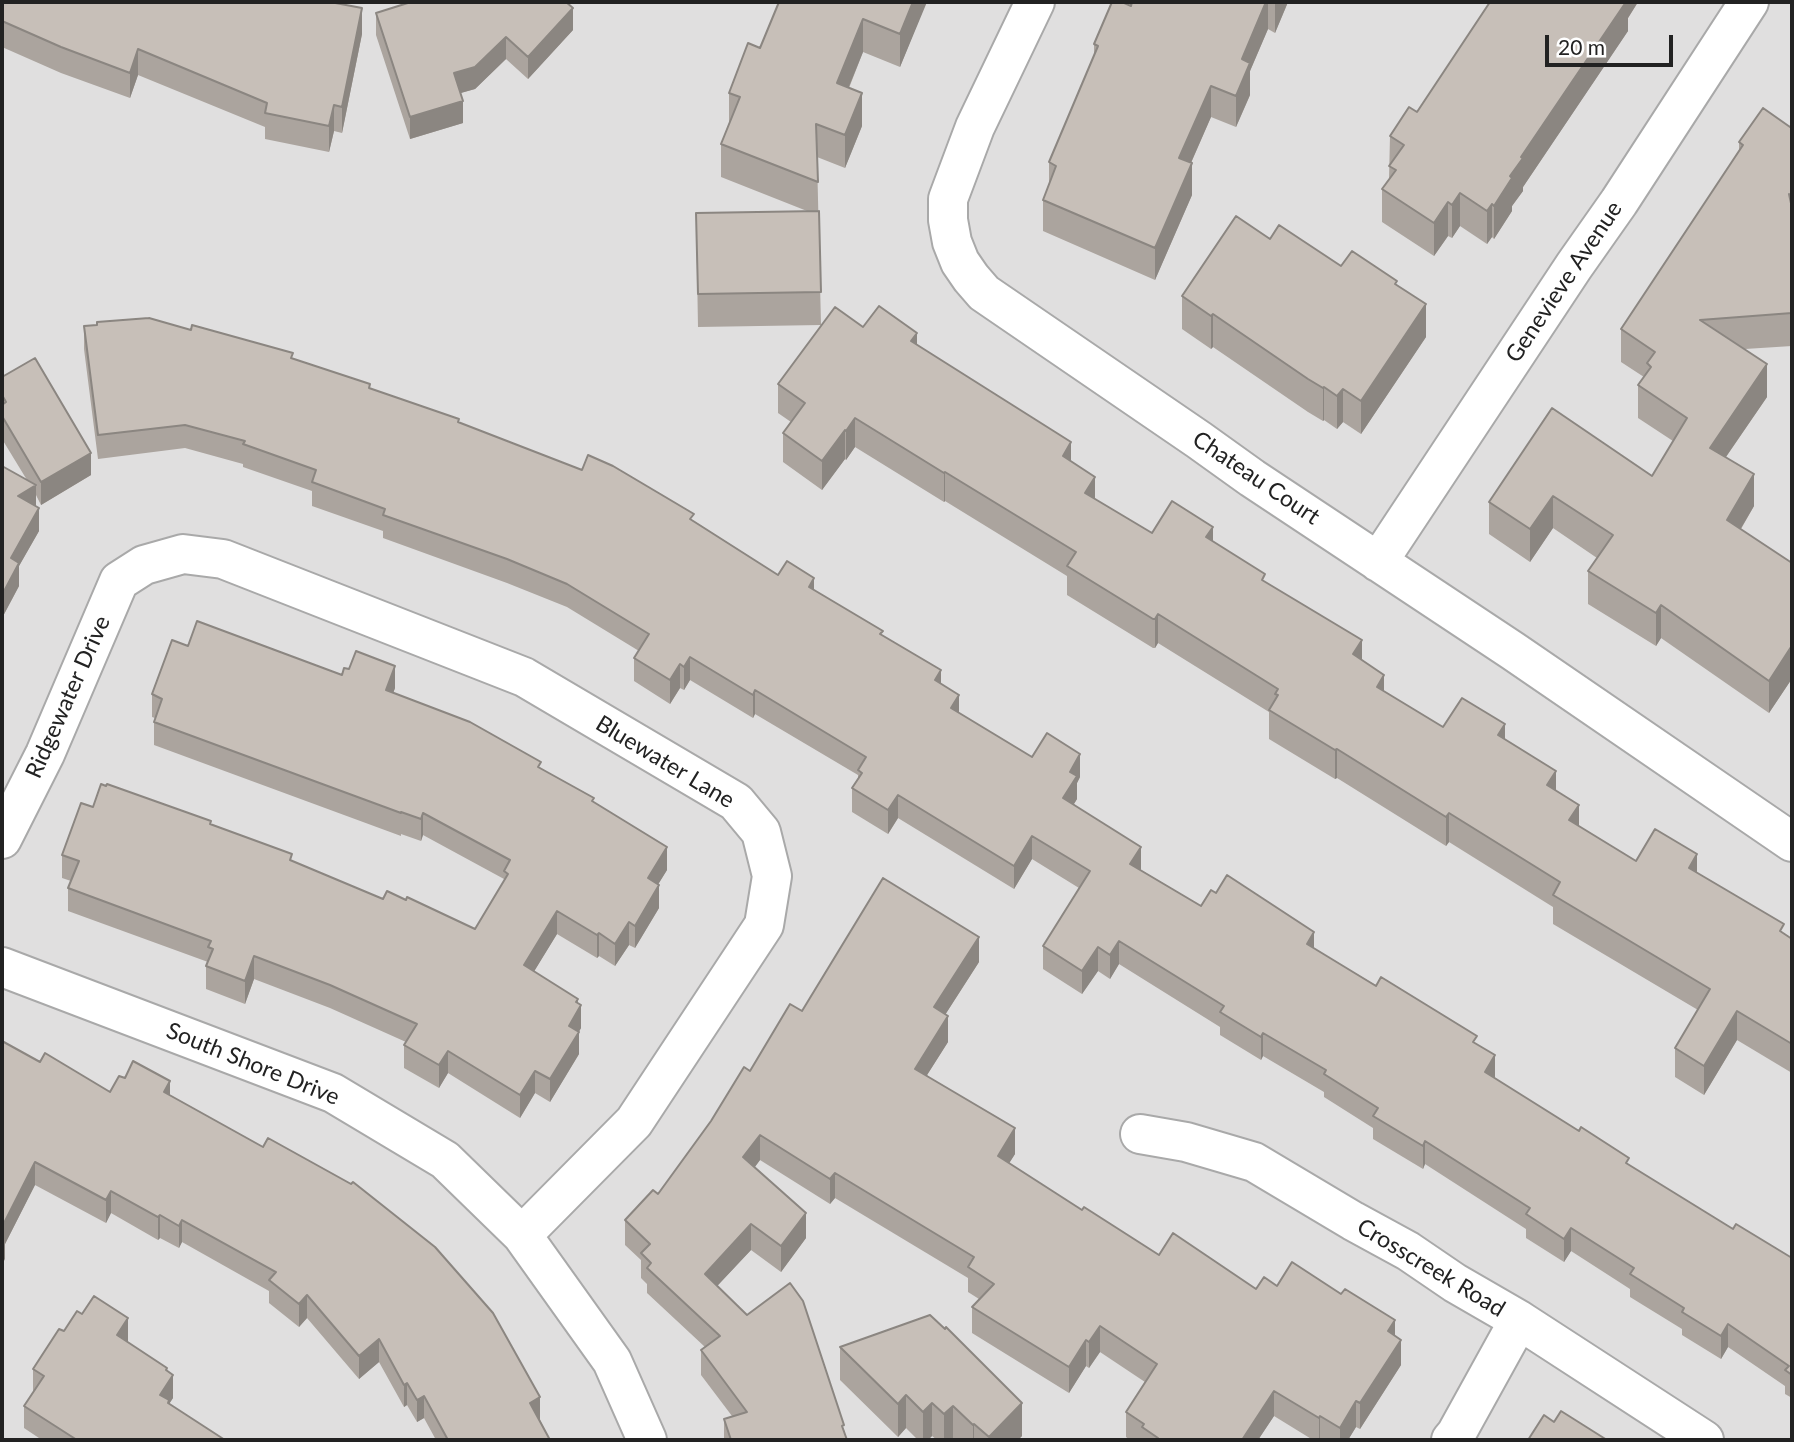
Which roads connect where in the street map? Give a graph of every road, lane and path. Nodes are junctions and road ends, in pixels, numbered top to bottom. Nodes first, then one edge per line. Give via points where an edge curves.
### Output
1 (1035, 2) edge
2 (1749, 2) edge
3 (1378, 562) junction
4 (145, 565) joint
5 (2, 839) edge
6 (1792, 842) edge
7 (2, 967) edge
8 (1140, 1134) dead end
9 (522, 1235) junction
10 (1519, 1320) junction
11 (647, 1440) edge
12 (1451, 1440) edge
13 (1704, 1440) edge

1 - 3 street, Chateau Court via 975,127 948,199 952,242 960,262 984,293
2 - 3 street, Genevieve Avenue
3 - 6 street, Chateau Court
4 - 5 street, Ridgewater Drive via 119,581 49,744
4 - 9 street, Bluewater Lane via 183,554 223,559 524,677 736,802 761,832 772,876 764,925 634,1122
7 - 9 street, South Shore Drive via 332,1093 445,1160
8 - 10 street, Crosscreek Road via 1254,1162
9 - 11 street, South Shore Drive via 612,1362
10 - 12 street
10 - 13 street, Crosscreek Road

